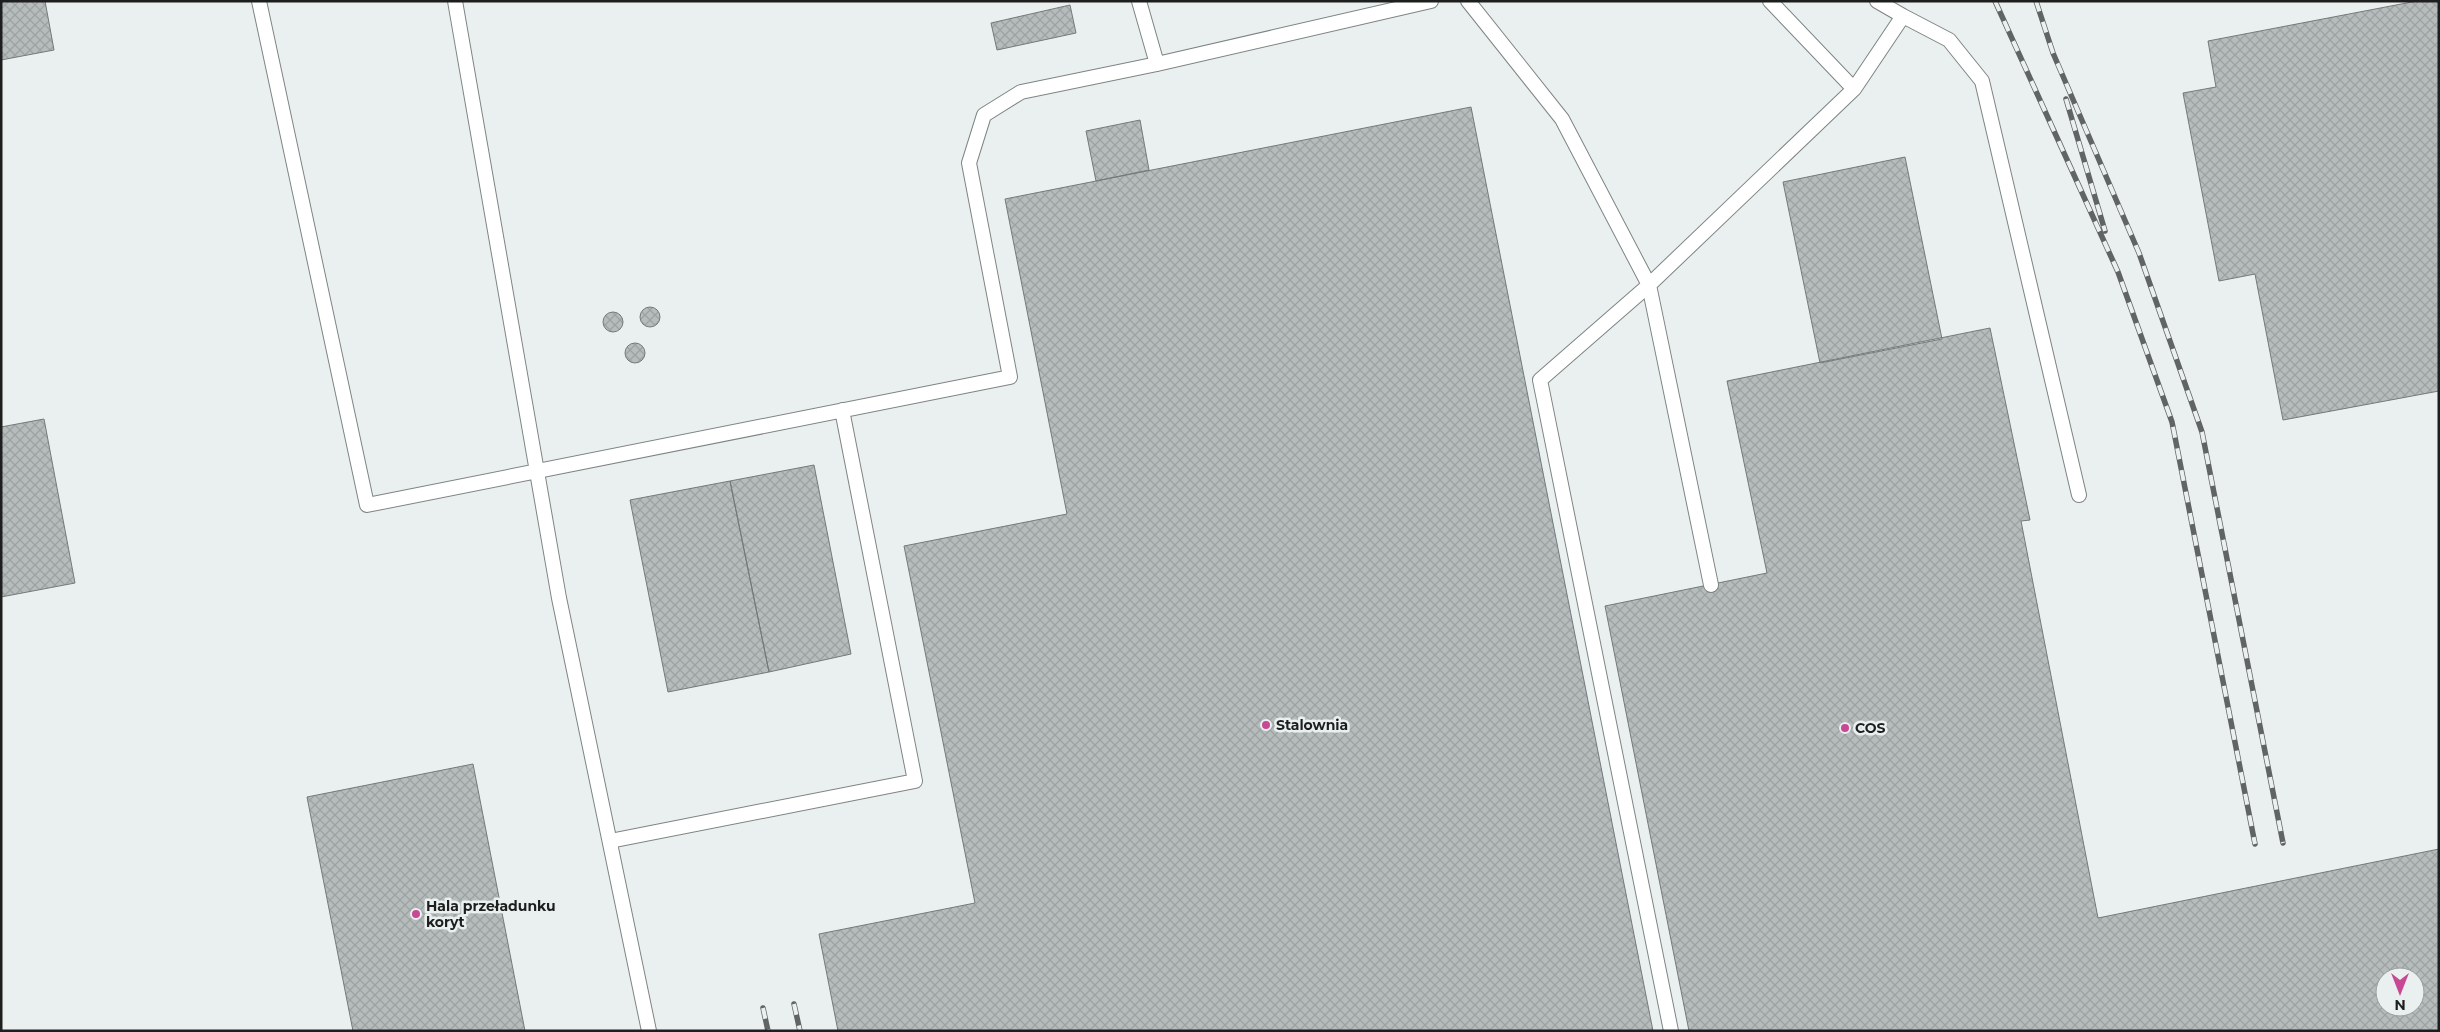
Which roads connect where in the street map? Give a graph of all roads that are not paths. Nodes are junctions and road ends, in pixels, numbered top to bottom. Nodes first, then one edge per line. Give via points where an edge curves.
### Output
1 (259, 1) edge
2 (455, 1) edge
3 (1139, 1) edge
4 (1431, 1) edge
5 (1468, 1) edge
6 (1770, 1) edge
7 (1877, 1) edge
8 (1903, 16) junction
9 (1156, 64) junction
10 (1854, 89) junction
11 (1649, 284) junction
12 (842, 410) junction
13 (537, 471) junction
14 (2079, 495) dead end
15 (1711, 585) dead end
16 (610, 841) junction
17 (649, 1031) edge
18 (1671, 1031) edge

1 - 13 lane via 367,505
2 - 13 lane
3 - 9 lane
4 - 9 lane
5 - 11 lane via 1562,119
6 - 10 lane
7 - 8 lane
8 - 10 lane
8 - 14 lane via 1949,40 1982,81
9 - 12 lane via 1021,92 984,115 969,163 1010,377
10 - 11 lane
11 - 15 lane
11 - 18 lane via 1540,380
12 - 13 lane
12 - 16 lane via 915,781
13 - 16 lane via 559,598
16 - 17 lane

